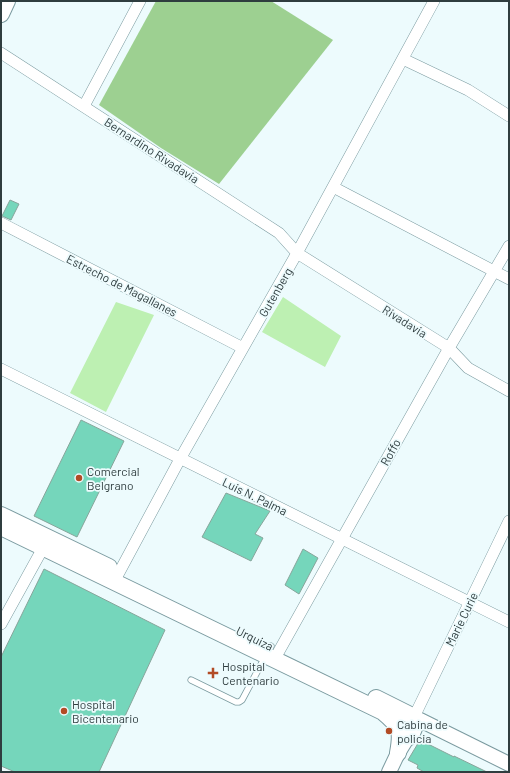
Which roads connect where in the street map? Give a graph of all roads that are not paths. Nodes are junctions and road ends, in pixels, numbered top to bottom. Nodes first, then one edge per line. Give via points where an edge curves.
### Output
1 (8, 1) edge
2 (140, 1) edge
3 (434, 1) edge
4 (1, 14) edge
5 (1, 53) edge
6 (403, 59) junction
7 (84, 106) junction
8 (509, 116) edge
9 (333, 187) junction
10 (1, 223) edge
11 (509, 246) edge
12 (298, 253) junction
13 (495, 272) junction
14 (509, 279) edge
15 (242, 348) junction
16 (449, 348) junction
17 (1, 369) edge
18 (509, 391) edge
19 (180, 459) junction
20 (1, 515) edge
21 (509, 521) edge
22 (1, 527) edge
23 (342, 540) junction
24 (43, 548) junction
25 (116, 577) junction
26 (469, 602) junction
27 (509, 622) edge
28 (1, 624) edge
29 (273, 653) junction
30 (191, 680) dead end
31 (414, 717) junction
32 (398, 753) junction
33 (509, 764) edge
34 (389, 772) edge

1 - 4 main road
2 - 7 street
3 - 6 street, Gutenberg
5 - 7 street, Bernardino Rivadavia
6 - 8 street via 468,90
6 - 9 street, Gutenberg
7 - 12 street, Bernardino Rivadavia via 279,233
9 - 12 street, Gutenberg
9 - 13 street
10 - 15 street, Estrecho de Magallanes
11 - 13 street, Roffo
12 - 15 street, Gutenberg
12 - 16 street, Rivadavia
13 - 14 street
13 - 16 street, Roffo
15 - 19 street, Gutenberg
16 - 18 street, Rivadavia via 468,368
16 - 23 street, Roffo
17 - 19 street, Luis N. Palma
19 - 23 street, Luis N. Palma
19 - 25 street, Gutenberg
20 - 25 main road, Urquiza
21 - 26 street, Marie Curie
22 - 24 main road, Urquiza
23 - 26 street, Luis N. Palma
23 - 29 street, Roffo
24 - 25 main road, Urquiza
24 - 28 street
25 - 29 main road, Urquiza
26 - 27 street, Luis N. Palma
26 - 31 street, Marie Curie
29 - 30 lane via 240,702
29 - 31 main road, Urquiza
29 - 32 main road, Urquiza via 383,712 395,722 401,735
31 - 32 street via 416,726 412,736 406,740
31 - 33 street, Urquiza
32 - 34 street

